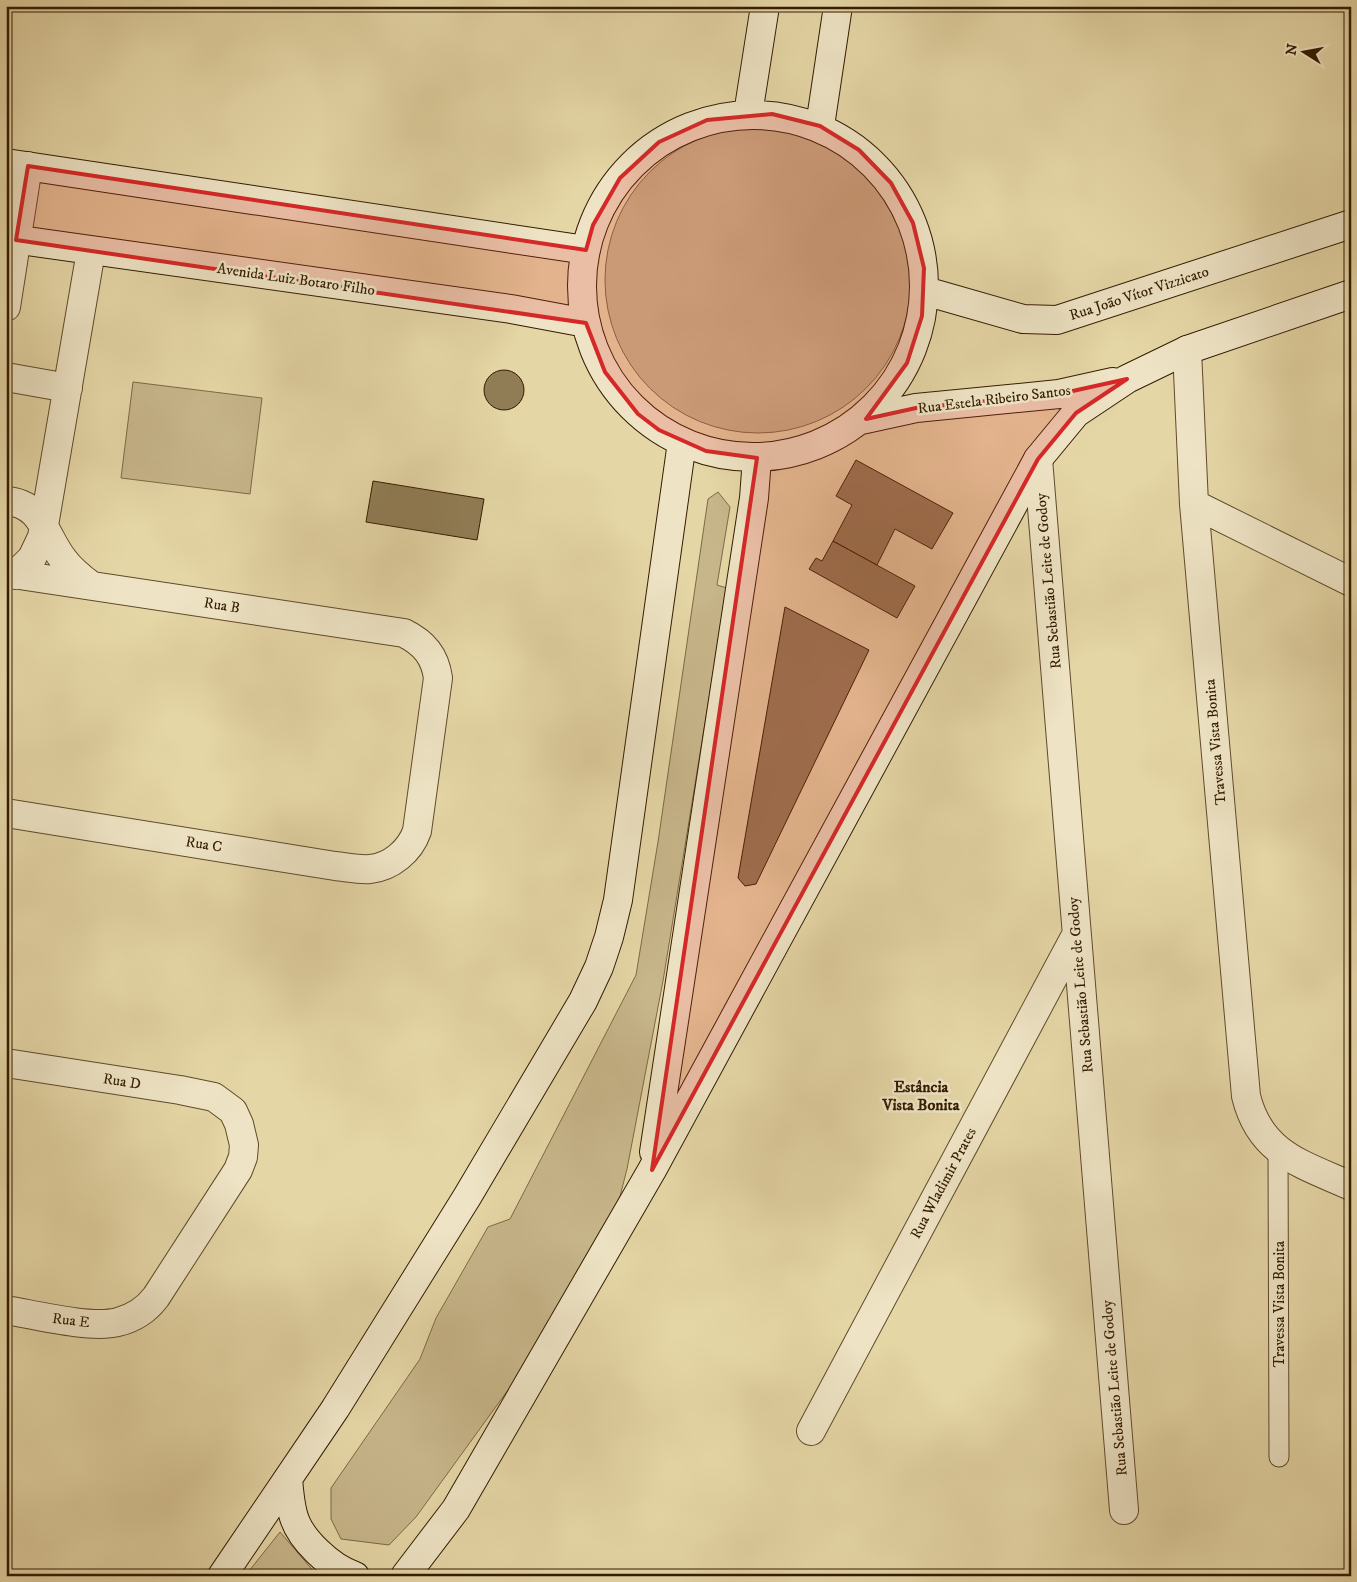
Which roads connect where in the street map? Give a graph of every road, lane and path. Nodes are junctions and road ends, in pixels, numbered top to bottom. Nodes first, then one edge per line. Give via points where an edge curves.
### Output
1 (765, 6) edge
2 (838, 6) edge
3 (748, 114) junction
4 (820, 126) junction
5 (17, 165) edge
6 (1351, 224) edge
7 (11, 239) edge
8 (586, 250) junction
9 (90, 251) junction
10 (925, 291) junction
11 (1351, 294) edge
12 (6, 307) edge
13 (586, 323) junction
14 (1187, 350) junction
15 (6, 377) edge
16 (1127, 379) junction
17 (68, 388) junction
18 (860, 420) junction
19 (682, 442) junction
20 (757, 458) junction
21 (1038, 460) junction
22 (6, 501) edge
23 (1194, 504) junction
24 (44, 526) junction
25 (11, 574) edge
26 (1351, 582) edge
27 (92, 586) junction
28 (6, 813) edge
29 (400, 856) joint
30 (1076, 935) junction
31 (6, 1063) edge
32 (1270, 1141) junction
33 (652, 1170) junction
34 (1351, 1186) edge
35 (6, 1310) edge
36 (135, 1315) joint
37 (811, 1430) dead end
38 (1279, 1457) dead end
39 (288, 1479) junction
40 (1124, 1510) dead end
41 (222, 1576) edge
42 (355, 1576) edge
43 (405, 1576) edge

1 - 3 street
2 - 4 street
3 - 4 street via 772,114
3 - 8 street via 727,115 682,129 638,159 605,200
4 - 10 street via 859,150 891,183 913,223 920,245
5 - 7 street
5 - 8 street
6 - 10 street, Rua João Vítor Vizzicato via 1057,320 1023,319
7 - 9 street, Avenida Luiz Botaro Filho
7 - 12 street
8 - 13 street via 582,275
9 - 13 street, Avenida Luiz Botaro Filho via 511,309
9 - 17 street
10 - 18 street via 916,340 907,363 894,384
11 - 14 street
13 - 19 street via 605,372 620,394 638,414
14 - 16 street
14 - 23 street, Travessa Vista Bonita
15 - 17 street
16 - 18 street, Rua Estela Ribeiro Santos via 1059,394 916,408
16 - 21 street via 1076,413
17 - 24 street
18 - 20 street via 837,436 812,447 785,455
19 - 20 street via 731,457
19 - 39 street via 618,900 599,967 583,1001 467,1197
20 - 33 street via 754,498
21 - 30 street, Rua Sebastião Leite de Godoy
21 - 33 street
22 - 24 street via 30,509
23 - 26 street
23 - 32 street, Travessa Vista Bonita via 1246,1096 1249,1109
24 - 25 street via 35,553 24,567
24 - 27 street via 63,560
25 - 27 street, Rua B
27 - 29 street, Rua B via 404,633 419,642 430,654 437,670 438,687 417,831 411,845
28 - 29 street, Rua C via 335,866 370,869
30 - 37 street, Rua Wladimir Prates
30 - 40 street, Rua Sebastião Leite de Godoy
31 - 36 street, Rua D via 199,1093 214,1097 233,1111 240,1124 244,1145 238,1170 156,1296
32 - 34 street via 1290,1158
32 - 38 lane, Travessa Vista Bonita
33 - 43 street via 456,1509
35 - 36 street, Rua E via 103,1324
39 - 41 street
39 - 42 street via 293,1515 302,1532 322,1557

